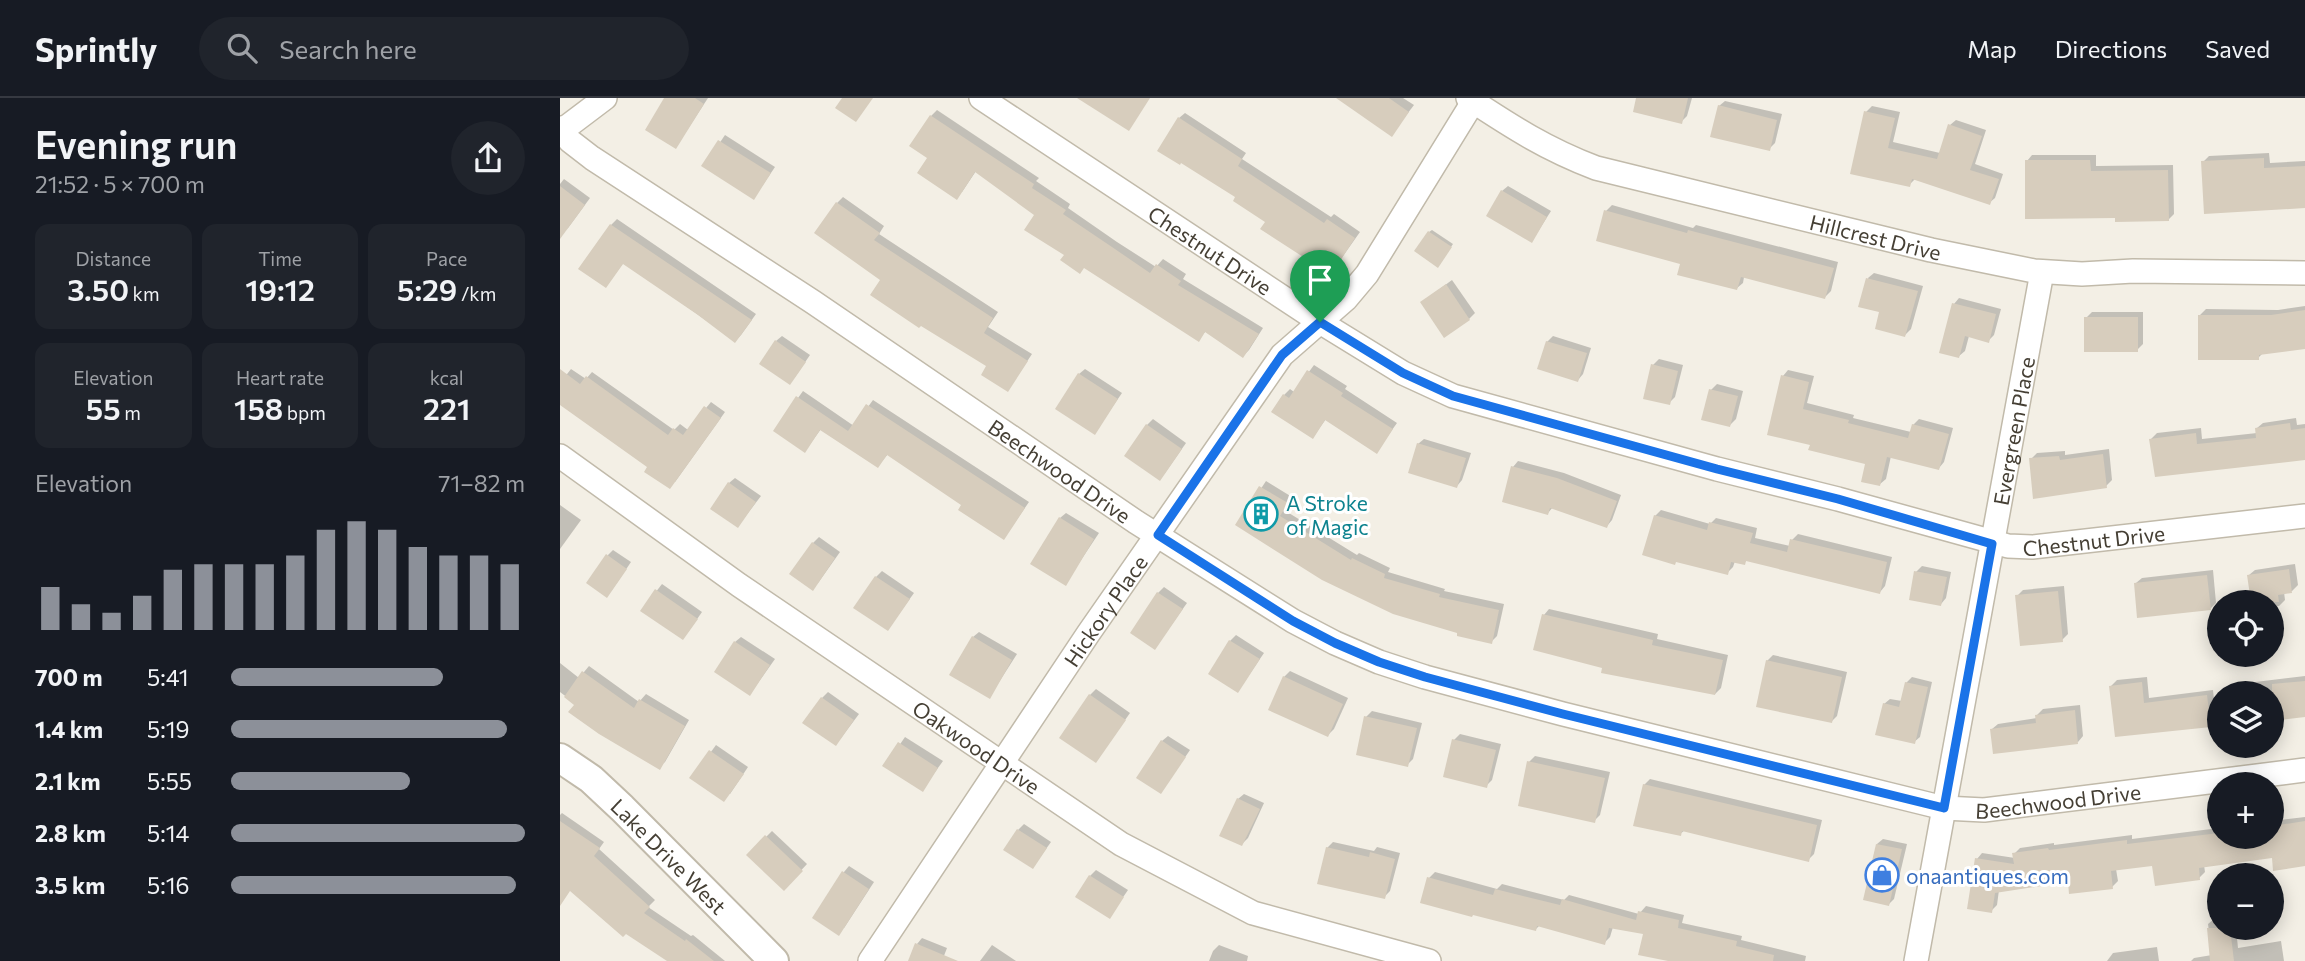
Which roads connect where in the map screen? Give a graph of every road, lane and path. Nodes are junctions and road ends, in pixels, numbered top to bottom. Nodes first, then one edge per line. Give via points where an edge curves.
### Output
1 (605, 98) edge
2 (981, 98) edge
3 (1471, 100) edge
4 (561, 131) edge
5 (2042, 272) junction
6 (2305, 273) edge
7 (1320, 322) junction
8 (560, 456) edge
9 (2305, 516) edge
10 (1158, 535) junction
11 (1992, 544) junction
12 (560, 758) edge
13 (1001, 765) junction
14 (2305, 770) edge
15 (1944, 808) junction
16 (774, 961) edge
17 (870, 961) edge
18 (1429, 961) edge
19 (1916, 961) edge

1 - 4 street
2 - 7 street, Chestnut Drive
3 - 5 street, Hillcrest Drive via 1528,138 1596,168 1931,250
3 - 7 street, Hickory Place via 1367,274
4 - 10 street, Beechwood Drive via 592,158
5 - 6 street, Hillcrest Drive
5 - 11 street, Evergreen Place
7 - 10 street, Hickory Place via 1282,355
7 - 11 street, Chestnut Drive via 1403,373 1453,396
8 - 13 street, Oakwood Drive
9 - 11 street, Chestnut Drive via 2032,547
10 - 13 street, Hickory Place
10 - 15 street, Beechwood Drive via 1293,621 1379,662 1563,714
11 - 15 street, Evergreen Place
12 - 16 street, Lake Drive West via 622,808
13 - 17 street, Hickory Place
13 - 18 street, Oakwood Drive via 1121,844 1253,913
14 - 15 street, Beechwood Drive via 1984,810
15 - 19 street, Evergreen Place

